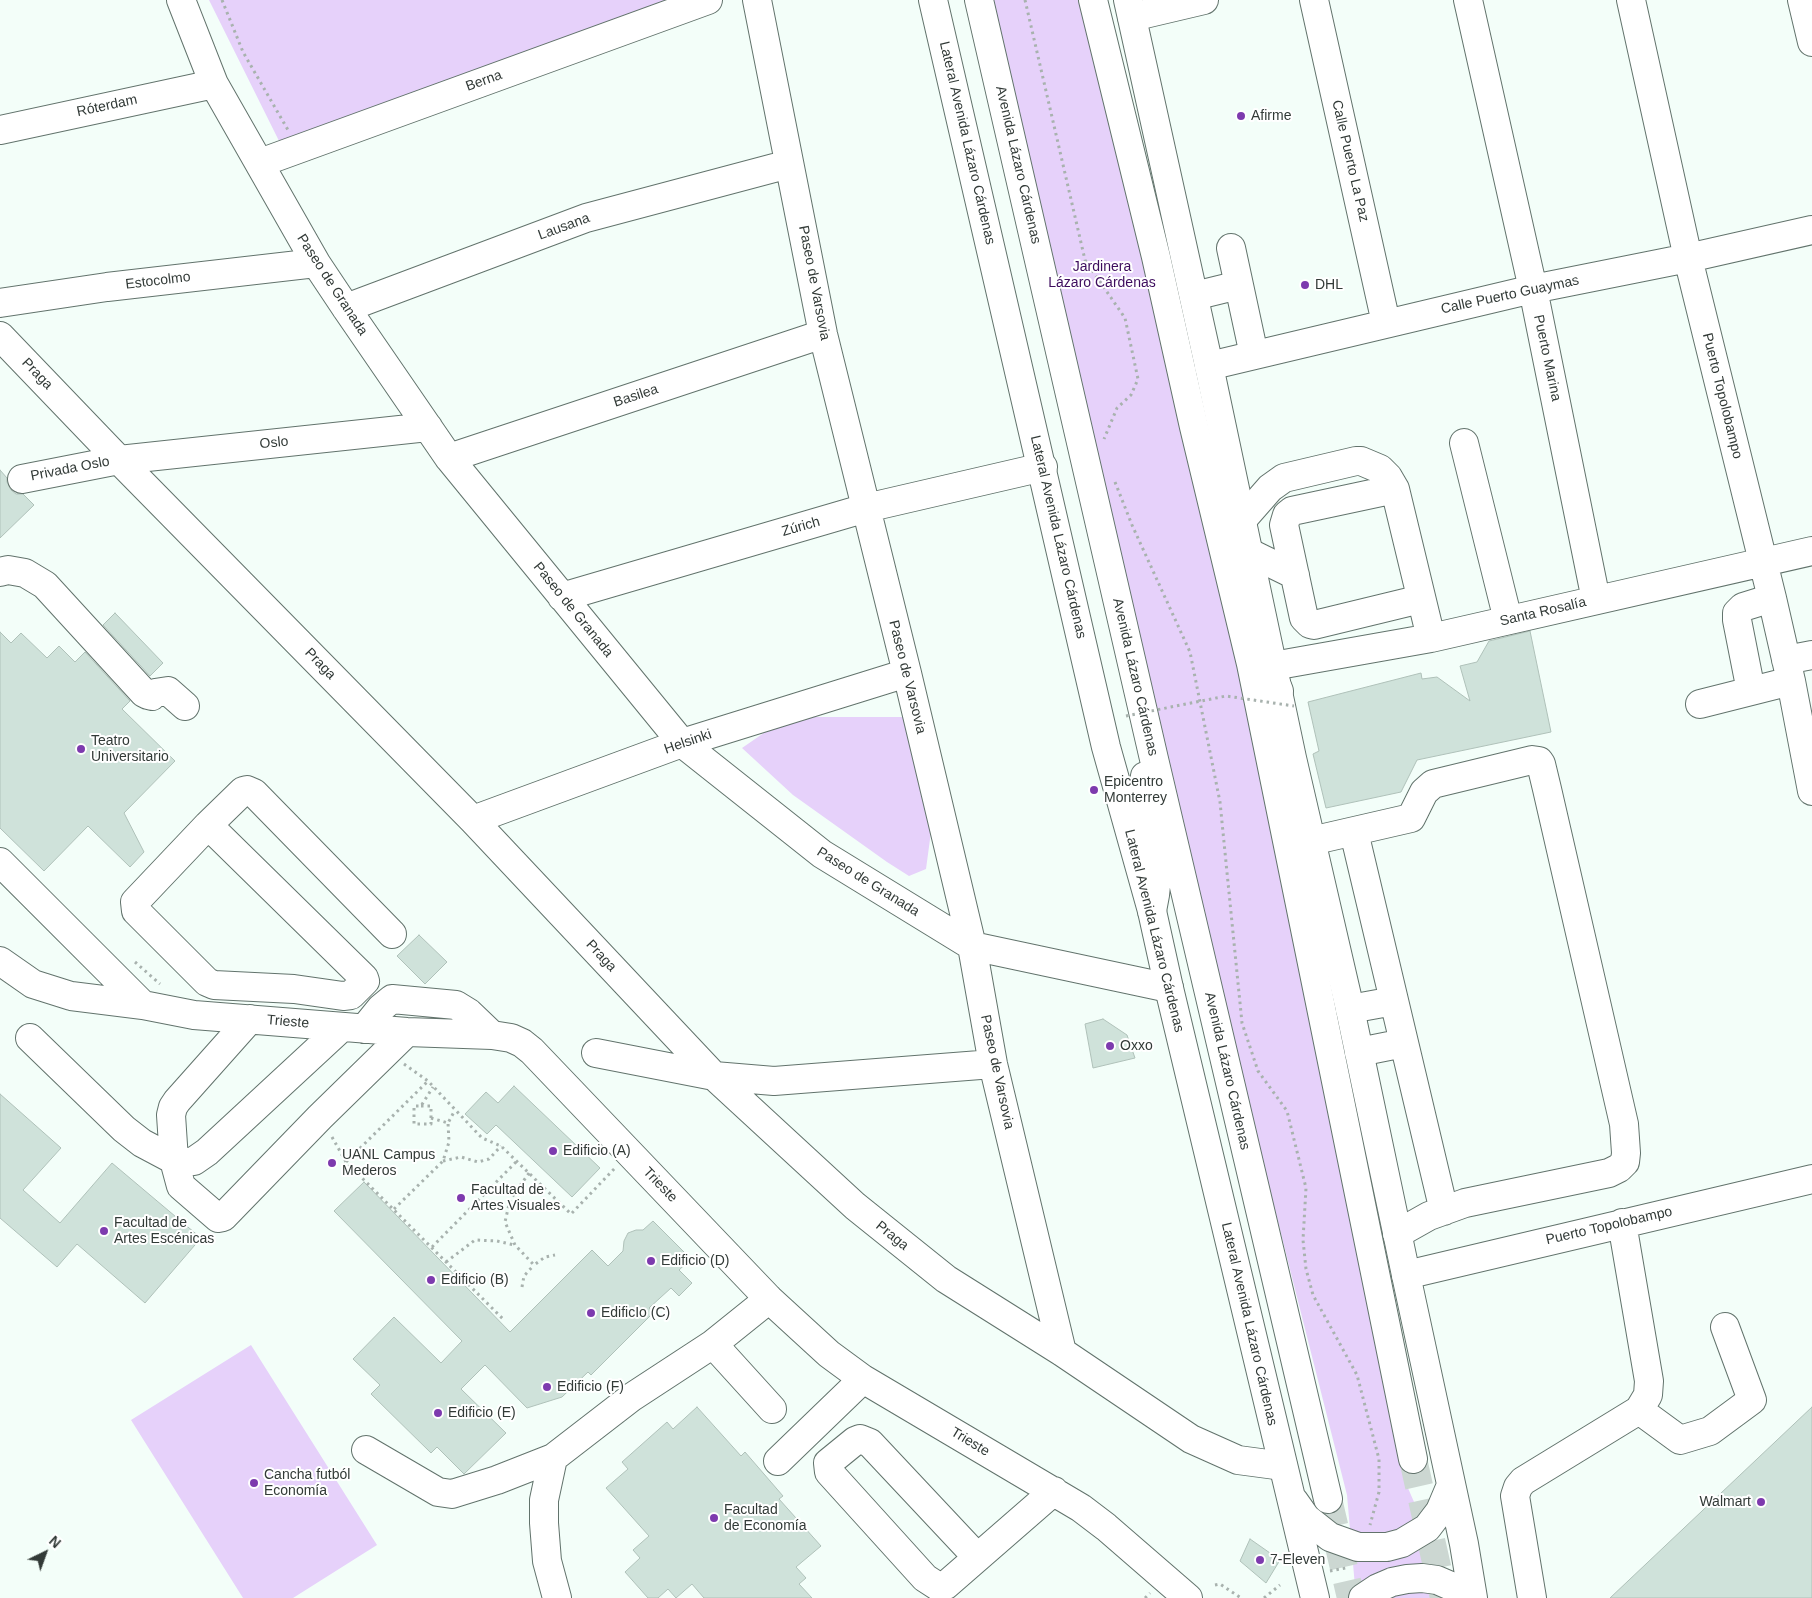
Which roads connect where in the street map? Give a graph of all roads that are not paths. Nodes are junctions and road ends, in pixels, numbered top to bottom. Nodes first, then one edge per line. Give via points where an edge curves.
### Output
1 (181, 0) edge
2 (708, 0) edge
3 (757, 0) edge
4 (934, 0) edge
5 (980, 0) edge
6 (1093, 0) edge
7 (1204, 0) edge
8 (1314, 0) edge
9 (1468, 0) edge
10 (1631, 0) edge
11 (1802, 0) edge
12 (1130, 9) edge
13 (1812, 42) edge
14 (214, 84) junction
15 (0, 130) edge
16 (260, 163) junction
17 (789, 164) junction
18 (1812, 230) edge
19 (1231, 248) dead end
20 (1688, 258) junction
21 (316, 263) junction
22 (1239, 285) junction
23 (1533, 289) junction
24 (1194, 296) junction
25 (0, 304) edge
26 (346, 308) junction
27 (1386, 323) junction
28 (823, 334) junction
29 (0, 336) edge
30 (1254, 355) junction
31 (1209, 366) junction
32 (428, 427) junction
33 (1194, 427) junction
34 (1464, 443) dead end
35 (449, 458) junction
36 (119, 460) junction
37 (1043, 467) junction
38 (22, 479) dead end
39 (1395, 489) junction
40 (866, 508) junction
41 (1242, 520) junction
42 (1812, 552) edge
43 (1250, 553) junction
44 (1763, 563) junction
45 (0, 572) edge
46 (1295, 575) junction
47 (562, 597) junction
48 (1772, 598) junction
49 (1421, 599) junction
50 (1596, 600) junction
51 (1508, 620) junction
52 (1431, 638) junction
53 (1796, 665) edge
54 (907, 673) junction
55 (1282, 688) junction
56 (1750, 691) junction
57 (1700, 704) dead end
58 (185, 706) dead end
59 (682, 743) junction
60 (1154, 759) junction
61 (1812, 791) edge
62 (473, 820) junction
63 (208, 825) junction
64 (1354, 832) junction
65 (1311, 841) junction
66 (0, 862) edge
67 (1152, 910) junction
68 (392, 934) dead end
69 (972, 946) junction
70 (2, 966) edge
71 (1169, 988) junction
72 (294, 989) junction
73 (1394, 1001) junction
74 (143, 1005) junction
75 (1350, 1009) junction
76 (250, 1019) junction
77 (304, 1024) junction
78 (352, 1029) junction
79 (492, 1035) junction
80 (30, 1038) dead end
81 (397, 1042) junction
82 (1404, 1043) junction
83 (1360, 1052) junction
84 (596, 1053) dead end
85 (993, 1064) junction
86 (714, 1076) junction
87 (174, 1160) junction
88 (1812, 1179) edge
89 (1444, 1211) junction
90 (1622, 1223) junction
91 (1397, 1234) junction
92 (1406, 1275) junction
93 (769, 1299) junction
94 (1725, 1327) dead end
95 (713, 1344) junction
96 (1062, 1352) junction
97 (863, 1379) junction
98 (772, 1409) dead end
99 (1639, 1410) junction
100 (366, 1450) dead end
101 (554, 1458) junction
102 (1414, 1459) tunnel mouth
103 (778, 1460) dead end
104 (1285, 1477) junction
105 (1451, 1485) junction
106 (1054, 1491) junction
107 (1328, 1499) tunnel mouth
108 (977, 1557) junction
109 (557, 1598) edge
110 (1188, 1598) edge
111 (1314, 1598) edge
112 (1364, 1598) edge
113 (1471, 1598) edge
114 (1532, 1598) edge

1 - 14 main road, Paseo de Granada
2 - 16 main road, Berna
3 - 17 main road, Paseo de Varsovia
4 - 37 main road, Lateral Avenida Lázaro Cárdenas
5 - 60 main road, Avenida Lázaro Cárdenas
6 - 33 main road
7 - 12 main road
8 - 27 main road, Calle Puerto La Paz
9 - 23 main road, Puerto Marina
10 - 20 main road, Puerto Topolobampo
11 - 13 main road
12 - 24 main road
14 - 15 main road, Róterdam
14 - 16 main road, Paseo de Granada
16 - 21 main road, Paseo de Granada
17 - 26 main road, Lausana via 586,218
17 - 28 main road, Paseo de Varsovia
18 - 20 main road, Calle Puerto Guaymas
19 - 22 main road
20 - 23 main road, Calle Puerto Guaymas
20 - 44 main road, Puerto Topolobampo
21 - 25 main road, Estocolmo via 107,287
21 - 26 main road, Paseo de Granada
22 - 24 main road
22 - 30 main road
23 - 27 main road, Calle Puerto Guaymas
23 - 50 main road, Puerto Marina
24 - 31 main road
26 - 32 main road, Paseo de Granada
27 - 30 main road, Calle Puerto Guaymas
28 - 35 main road, Basilea
28 - 40 main road, Paseo de Varsovia
29 - 36 main road, Praga
30 - 31 main road, Calle Puerto Guaymas
31 - 41 main road
32 - 35 main road, Paseo de Granada
32 - 36 main road, Oslo
33 - 55 main road via 1219,466 1260,634 1271,671
33 - 102 main road via 1251,664
34 - 51 main road
35 - 47 main road, Paseo de Granada
36 - 38 main road, Privada Oslo
36 - 62 main road, Praga
37 - 40 main road, Zúrich
37 - 67 main road, Lateral Avenida Lázaro Cárdenas via 1106,747
39 - 41 main road via 1380,469 1356,461 1284,478 1270,488
39 - 46 main road via 1292,511 1287,515 1284,525
39 - 49 main road
40 - 47 main road, Zúrich
40 - 54 main road, Paseo de Varsovia
41 - 43 main road
42 - 44 main road, Santa Rosalía
43 - 46 main road
43 - 55 main road
44 - 48 main road, Puerto Topolobampo
44 - 50 main road, Santa Rosalía
45 - 58 main road via 25,573 45,585 144,692 152,696 168,691
46 - 49 main road via 1304,618 1314,625
47 - 59 main road, Paseo de Granada
48 - 53 main road, Puerto Topolobampo
48 - 56 main road via 1743,607 1737,613
49 - 52 main road
50 - 51 main road, Santa Rosalía
51 - 52 main road, Santa Rosalía
52 - 55 main road, Santa Rosalía
53 - 56 main road
53 - 61 main road, Puerto Topolobampo
54 - 59 main road, Helsinki
54 - 69 main road, Paseo de Varsovia
55 - 65 main road
56 - 57 main road
59 - 62 main road, Helsinki
59 - 69 main road, Paseo de Granada via 822,854
60 - 67 main road via 1143,781 1157,876
60 - 107 main road, Avenida Lázaro Cárdenas
62 - 86 main road, Praga
63 - 68 main road via 243,790 250,791
63 - 72 main road via 365,982 348,996
63 - 72 main road via 135,902 136,911 207,982
64 - 65 main road
64 - 73 main road
64 - 89 main road via 1411,818 1424,792 1433,784 1532,760 1541,764 1624,1124 1625,1162 1609,1173 1464,1203
65 - 75 main road
66 - 74 main road
67 - 71 main road, Lateral Avenida Lázaro Cárdenas
69 - 71 main road, Paseo de Granada
69 - 85 main road, Paseo de Varsovia
70 - 74 main road, Trieste via 51,991
71 - 104 main road, Lateral Avenida Lázaro Cárdenas
72 - 77 main road
73 - 75 main road
73 - 82 main road
74 - 76 main road, Trieste via 194,1015
75 - 83 main road
76 - 77 main road, Trieste
76 - 87 main road via 173,1107
77 - 78 main road, Trieste
78 - 79 main road via 392,999 456,1005 470,1013
78 - 81 main road, Trieste
78 - 87 main road via 208,1152 194,1161
79 - 81 main road, Trieste
79 - 93 main road, Trieste via 511,1038 532,1051
80 - 87 main road via 124,1129
81 - 87 main road via 221,1218 215,1217 183,1190
82 - 83 main road
82 - 89 main road
83 - 91 main road
84 - 86 main road
85 - 86 main road via 774,1081
85 - 96 main road, Paseo de Varsovia
86 - 96 main road, Praga via 855,1206 946,1279
88 - 90 main road, Puerto Topolobampo
89 - 91 main road
90 - 92 main road, Puerto Topolobampo
90 - 99 main road via 1649,1381 1648,1395
91 - 92 main road
92 - 105 main road
93 - 95 main road
93 - 97 main road, Trieste via 828,1354
94 - 99 main road via 1752,1400 1710,1431 1680,1440
95 - 98 main road
95 - 101 main road via 632,1397
96 - 104 main road, Praga via 1191,1439
97 - 103 main road
97 - 106 main road, Trieste
99 - 114 main road via 1522,1481 1518,1487 1515,1496
100 - 101 main road via 438,1492 452,1494
101 - 109 main road via 544,1507 548,1561
104 - 105 main road via 1298,1506 1317,1528 1343,1543 1368,1548 1402,1543 1428,1528 1440,1511
104 - 111 main road, Lateral Avenida Lázaro Cárdenas
105 - 113 main road via 1464,1544
106 - 108 main road
106 - 110 main road, Trieste via 1106,1527
108 - 108 main road via 870,1443 860,1439 855,1441 828,1463 829,1472 933,1584 938,1587 946,1585
112 - 113 main road via 1392,1582 1422,1578 1437,1580

